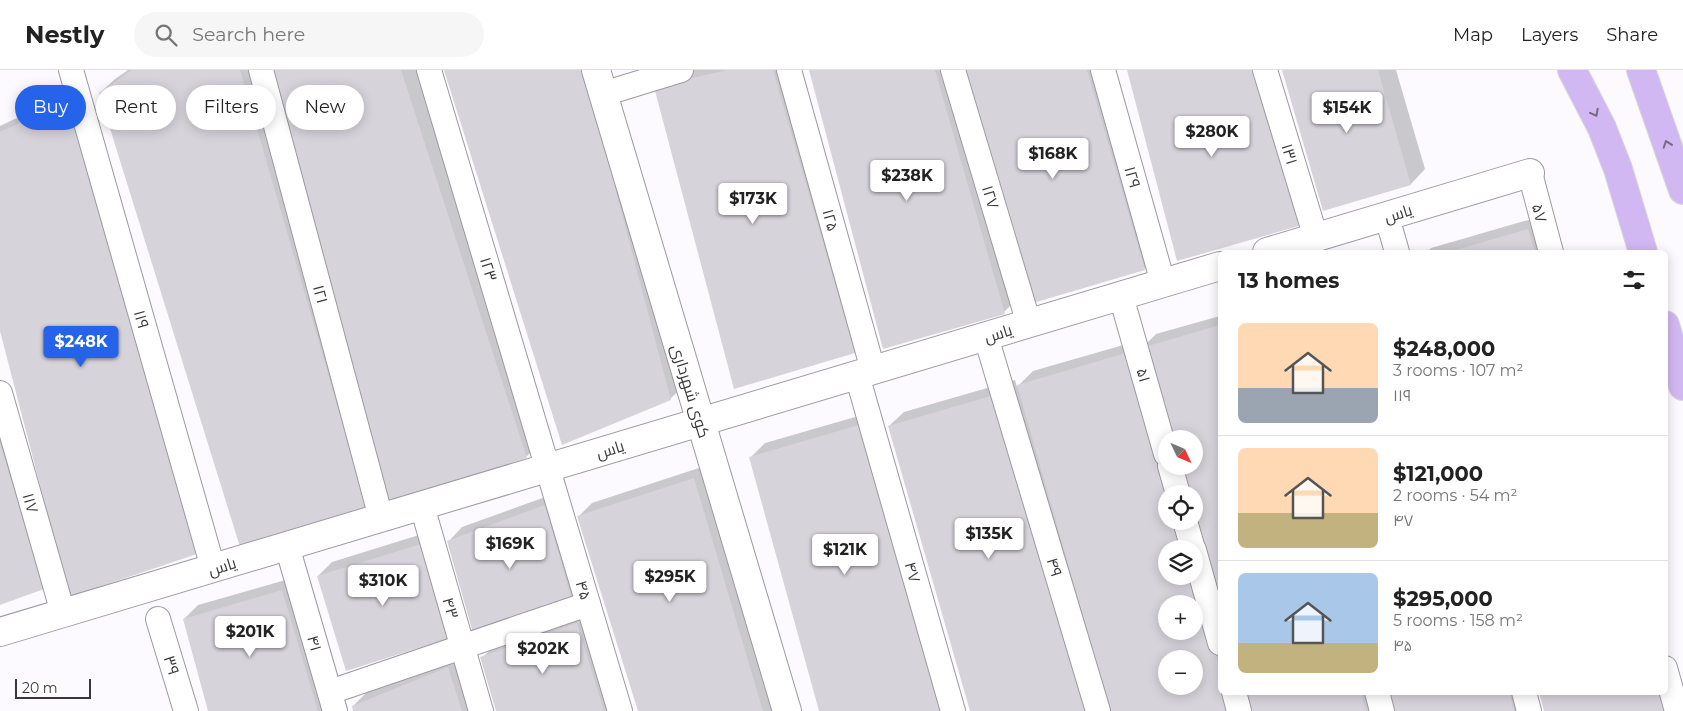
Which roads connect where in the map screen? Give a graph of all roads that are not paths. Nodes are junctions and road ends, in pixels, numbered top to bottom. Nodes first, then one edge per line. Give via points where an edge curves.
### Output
1 (71, 70) edge
2 (261, 70) edge
3 (429, 70) edge
4 (681, 70) edge
5 (789, 70) edge
6 (953, 70) edge
7 (1104, 70) edge
8 (1265, 70) edge
9 (1572, 70) edge
10 (1640, 70) edge
11 (598, 76) edge
12 (1530, 174) joint
13 (1683, 190) edge
14 (1387, 217) junction
15 (1316, 238) junction
16 (1273, 250) edge
17 (1396, 250) edge
18 (1550, 250) edge
19 (1642, 250) edge
20 (1218, 267) edge
21 (1163, 284) junction
22 (1122, 296) junction
23 (1029, 324) junction
24 (1668, 336) edge
25 (986, 337) junction
26 (865, 373) junction
27 (1683, 386) edge
28 (0, 393) edge
29 (701, 422) junction
30 (1159, 430) edge
31 (548, 468) junction
32 (422, 506) junction
33 (381, 518) junction
34 (287, 546) junction
35 (214, 568) junction
36 (1203, 582) edge
37 (588, 604) junction
38 (63, 613) junction
39 (158, 619) dead end
40 (0, 632) edge
41 (1218, 636) edge
42 (462, 647) junction
43 (1668, 679) edge
44 (1235, 695) edge
45 (1378, 695) edge
46 (1525, 695) edge
47 (332, 702) edge
48 (186, 711) edge
49 (481, 711) edge
50 (620, 711) edge
51 (787, 711) edge
52 (953, 711) edge
53 (1098, 711) edge
54 (1239, 711) edge
55 (1382, 711) edge
56 (1530, 711) edge
57 (1677, 711) edge

1 - 35 street, ۱۱۹
2 - 33 street, ۱۲۱
3 - 31 street, ۱۲۳
4 - 11 street
5 - 26 street, ۱۲۵
6 - 23 street, ۱۲۷
7 - 21 street, ۱۲۹
8 - 15 street, ۱۳۱
9 -> 19 highway via 1602,128
13 -> 10 highway
11 - 29 street, کوی شهرداری
12 - 14 street, یاس
12 - 18 street, ۵۷
14 - 15 street, یاس
14 - 17 street
15 - 16 street, یاس
20 - 21 street, یاس
21 - 22 street, یاس
22 - 23 street, یاس
22 - 30 street, ۵۱
23 - 25 street, یاس
24 - 27 highway
25 - 26 street, یاس
25 - 53 street, ۴۹
26 - 29 street, یاس
26 - 52 street, ۴۷
28 - 38 street, ۱۱۷
29 - 31 street, یاس
29 - 51 street, کوی شهرداری
31 - 32 street, یاس
31 - 37 street, ۴۵
32 - 33 street, یاس
32 - 42 street, ۴۳
33 - 34 street, یاس
34 - 35 street, یاس
34 - 47 street, ۴۱
35 - 38 street, یاس
36 - 41 street
37 - 42 street
37 - 50 street, ۴۵
38 - 40 street, یاس
39 - 48 street, ۳۹
42 - 47 street
42 - 49 street, ۴۳
43 - 57 street
44 - 54 street
45 - 55 street
46 - 56 street

